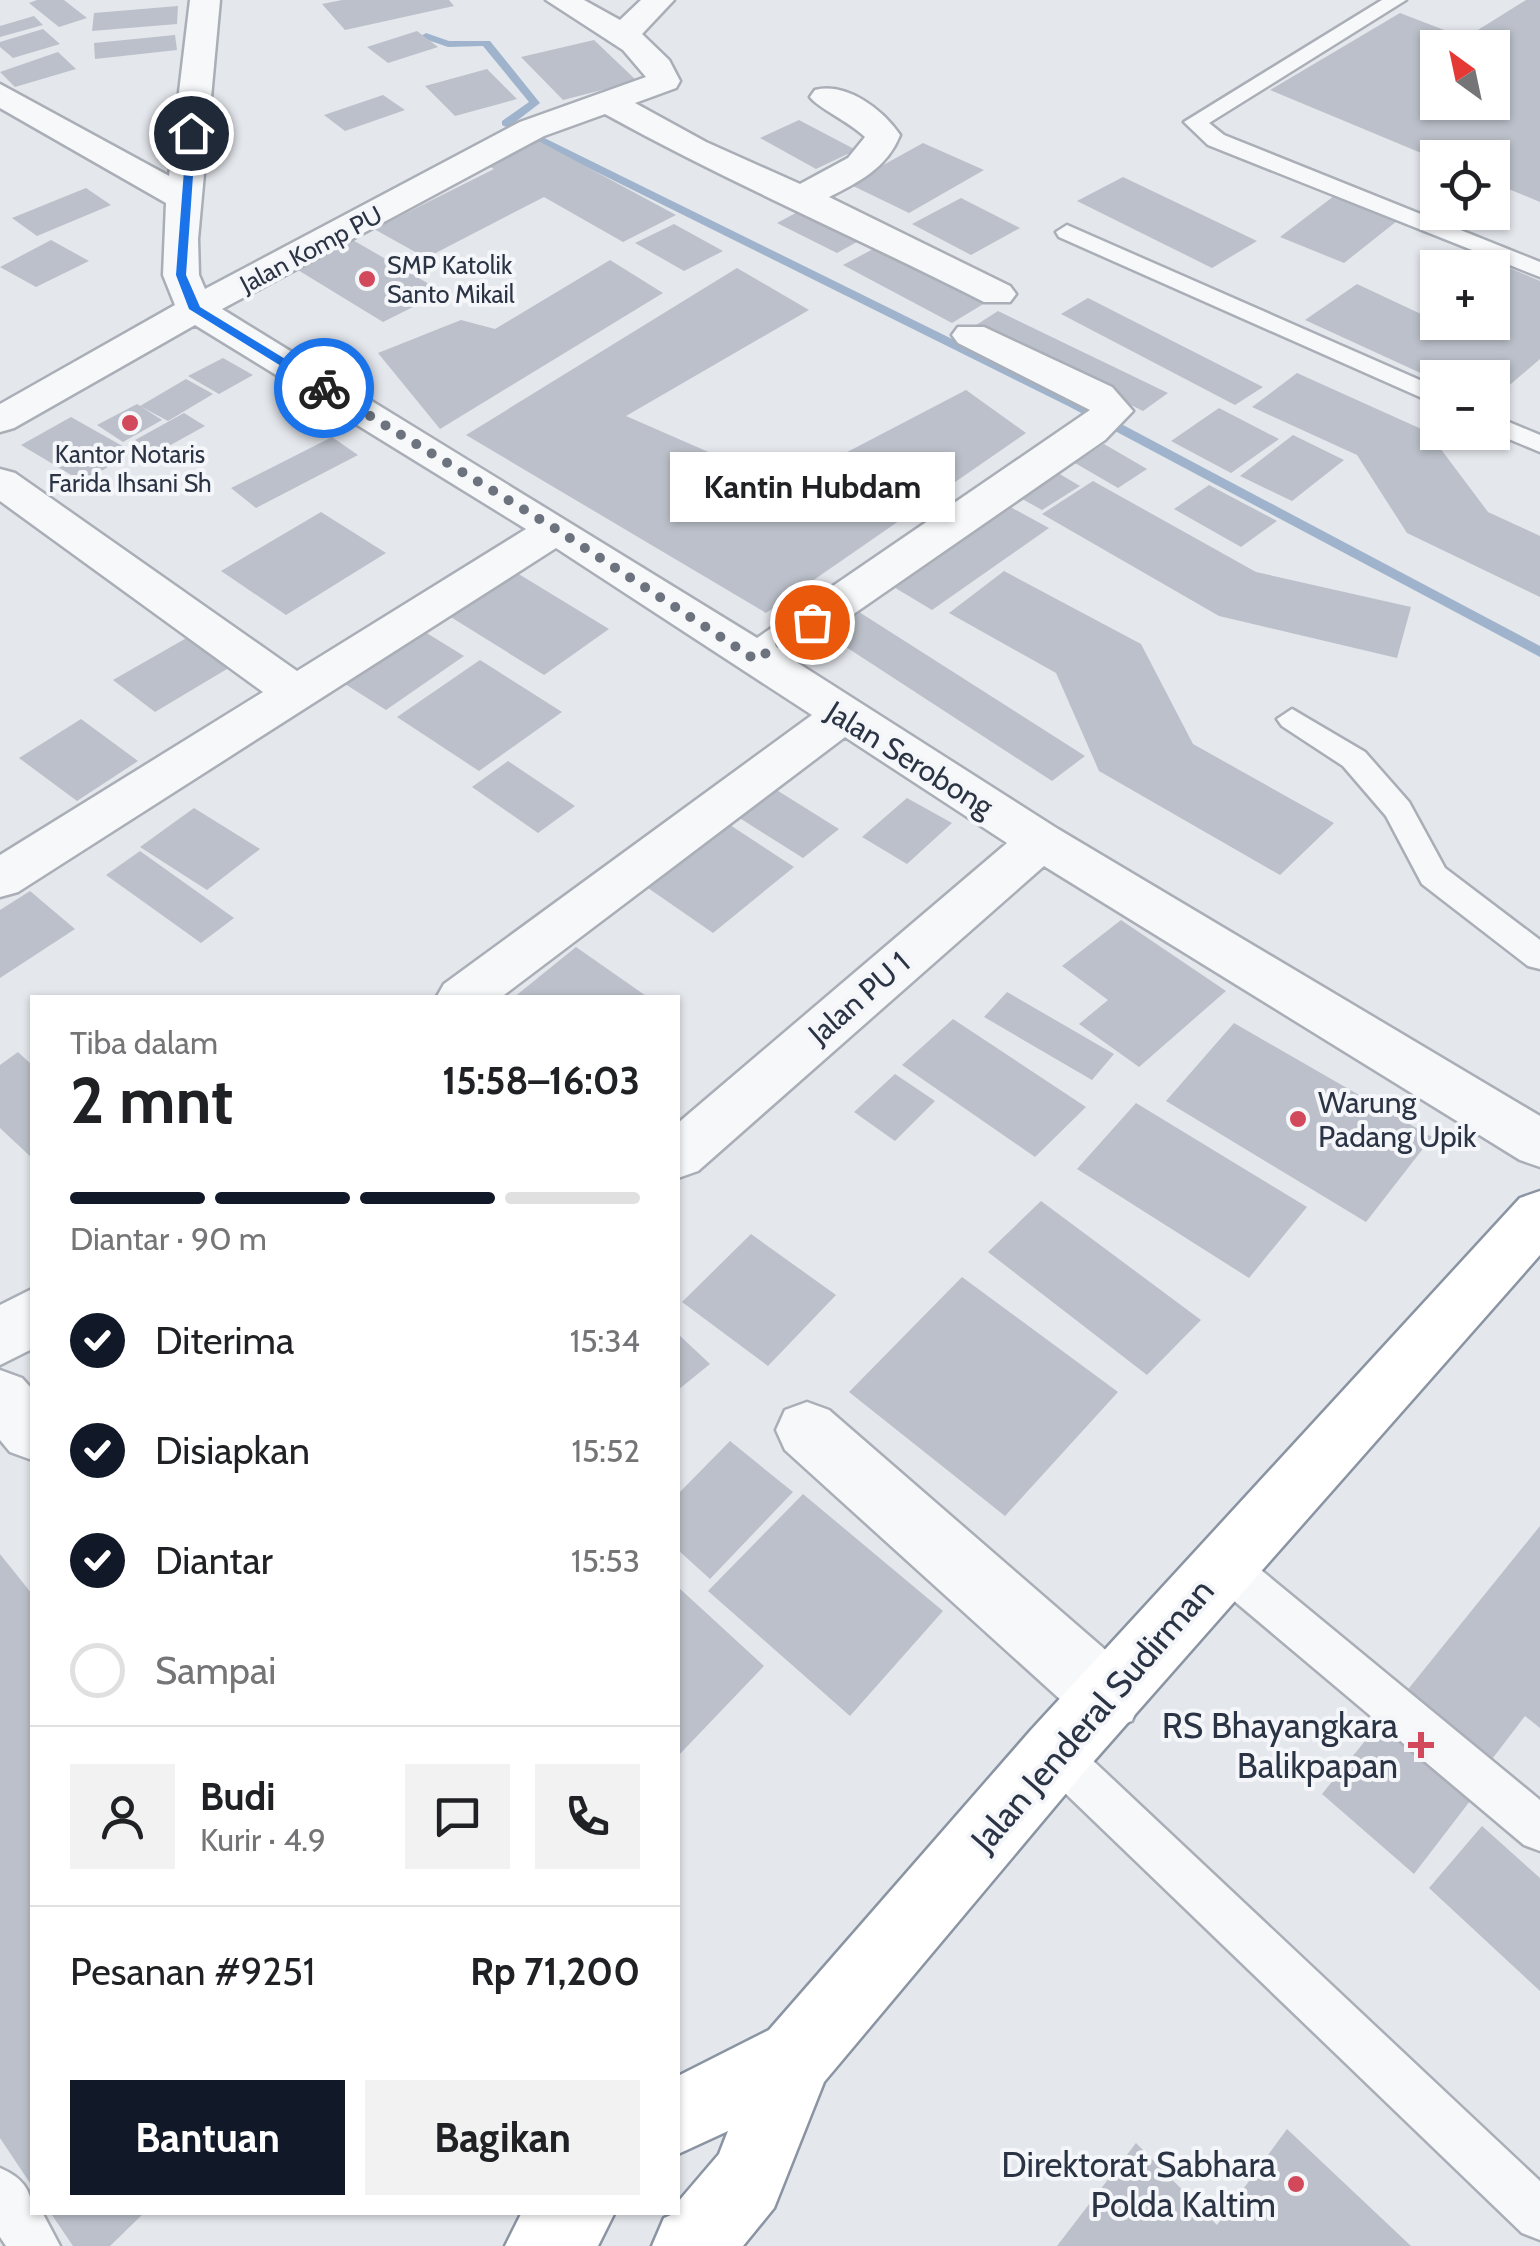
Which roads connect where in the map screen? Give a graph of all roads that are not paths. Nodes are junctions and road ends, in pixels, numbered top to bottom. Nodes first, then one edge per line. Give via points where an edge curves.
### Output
1 (205, 0) edge
2 (561, 0) edge
3 (660, 0) edge
4 (1396, 0) edge
5 (622, 36) junction
6 (0, 94) edge
7 (826, 97) dead end
8 (609, 102) junction
9 (801, 197) junction
10 (184, 199) junction
11 (1068, 232) dead end
12 (1540, 270) edge
13 (996, 294) dead end
14 (195, 309) junction
15 (971, 334) dead end
16 (0, 374) edge
17 (1420, 390) edge
18 (40, 396) junction
19 (0, 420) edge
20 (1510, 431) edge
21 (1540, 444) edge
22 (0, 482) edge
23 (556, 529) junction
24 (756, 660) junction
25 (293, 690) junction
26 (842, 716) junction
27 (1292, 719) dead end
28 (1041, 841) junction
29 (0, 879) edge
30 (1540, 957) edge
31 (466, 995) edge
32 (1540, 1144) edge
33 (680, 1153) edge
34 (1536, 1227) edge
35 (30, 1316) edge
36 (0, 1339) edge
37 (0, 1397) edge
38 (30, 1430) edge
39 (806, 1430) dead end
40 (1223, 1565) junction
41 (1108, 1697) junction
42 (1055, 1754) junction
43 (1540, 1829) edge
44 (796, 2057) junction
45 (680, 2115) edge
46 (0, 2194) edge
47 (573, 2215) edge
48 (1540, 2215) edge
49 (35, 2246) edge
50 (545, 2246) edge
51 (692, 2246) edge

1 - 10 street
2 - 5 street
3 - 5 street
4 - 12 lane via 1195,122 1216,140
5 - 8 street, Jalan Komp PU via 659,66 664,81
6 - 10 street
7 - 9 street via 876,124 883,136 880,149
8 - 9 street via 694,150
8 - 14 street, Jalan Komp PU via 525,133
9 - 13 street
10 - 14 street via 181,275
11 - 17 lane
14 - 18 street, Jalan Komp PU
14 - 23 street, Jalan Serobong
15 - 24 street via 1098,395 1102,421
16 - 18 street
18 - 19 street, Jalan Komp PU
20 - 21 lane
22 - 25 street
23 - 24 street, Jalan Serobong
23 - 25 street
24 - 26 street, Jalan Serobong
25 - 29 street
26 - 28 street, Jalan Serobong
26 - 31 street
27 - 30 lane via 1354,759 1398,810 1433,876
28 - 32 street, Jalan Serobong
28 - 33 street, Jalan PU 1
34 - 40 highway, Jalan Jenderal Sudirman
35 - 36 street
37 - 38 street
39 - 41 street
40 - 41 highway, Jalan Jenderal Sudirman
40 - 43 lane
41 - 42 highway, Jalan Jenderal Sudirman
42 - 44 highway, Jalan Jenderal Sudirman
42 - 48 lane
44 - 45 highway
44 - 51 highway, Jalan Jenderal Sudirman via 746,2181
46 - 49 lane
47 - 50 highway

